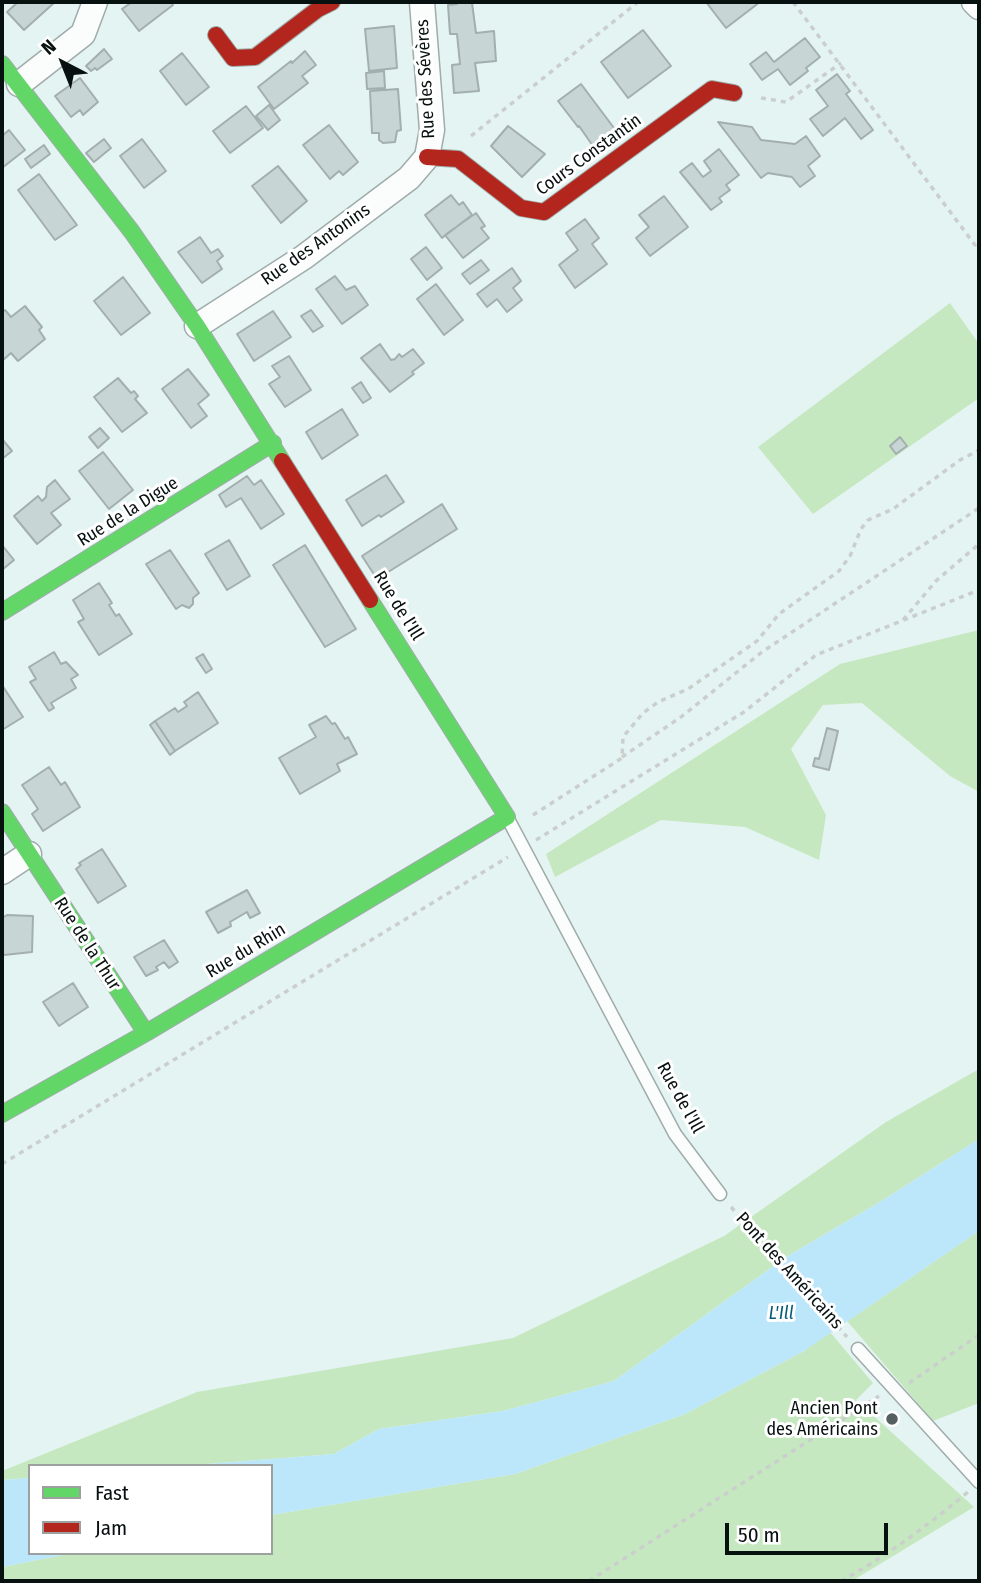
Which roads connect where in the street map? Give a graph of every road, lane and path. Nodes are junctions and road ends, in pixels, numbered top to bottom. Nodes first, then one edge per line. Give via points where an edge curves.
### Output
1 (95, 2) edge
2 (332, 2) edge
3 (422, 2) edge
4 (638, 2) edge
5 (793, 2) edge
6 (974, 2) edge
7 (979, 7) edge
8 (216, 35) dead end
9 (841, 63) junction
10 (2, 64) edge
11 (19, 83) junction
12 (734, 93) joint
13 (427, 157) junction
14 (458, 159) junction
15 (979, 243) edge
16 (197, 326) junction
17 (273, 443) junction
18 (979, 450) edge
19 (979, 508) edge
20 (979, 544) edge
21 (979, 590) edge
22 (2, 612) edge
23 (901, 622) junction
24 (622, 758) junction
25 (2, 812) edge
26 (510, 822) junction
27 (524, 847) junction
28 (29, 854) junction
29 (2, 872) edge
30 (146, 1033) junction
31 (2, 1114) edge
32 (2, 1164) edge
33 (720, 1194) joint
34 (979, 1335) edge
35 (858, 1349) joint
36 (895, 1389) junction
37 (974, 1487) edge
38 (589, 1581) edge
39 (841, 1581) edge

1 - 11 street via 83,34
2 - 8 street via 255,57 233,58
3 - 13 street, Rue des Sévères via 432,130
4 - 14 path via 467,139
5 - 9 path
6 - 7 street
9 - 12 path via 786,102
9 - 15 path via 975,245
10 - 11 street, Rue de l'Ill
11 - 16 street, Rue de l'Ill
12 - 14 street, Cours Constantin via 712,89 544,212 521,208
13 - 14 street
13 - 16 street, Rue des Antonins via 410,178 304,257
16 - 17 street, Rue de l'Ill
17 - 22 street, Rue de la Digue
17 - 26 street, Rue de l'Ill
18 - 24 path via 894,509 868,520 839,571 779,614 757,641 688,689 643,713 623,737
19 - 24 path via 762,652
20 - 23 path via 936,581
21 - 23 path
23 - 27 path via 816,656 744,712
24 - 26 path
25 - 28 street, Rue de la Thur
26 - 27 lane, Rue de l'Ill
26 - 30 street, Rue du Rhin
27 - 32 path
27 - 33 lane, Rue de l'Ill via 675,1134
28 - 29 street
28 - 30 street, Rue de la Thur
30 - 31 street, Rue du Rhin
33 - 35 path, Pont des Américains
34 - 36 path
35 - 36 lane
36 - 37 lane
36 - 38 path
37 - 39 path via 889,1553

